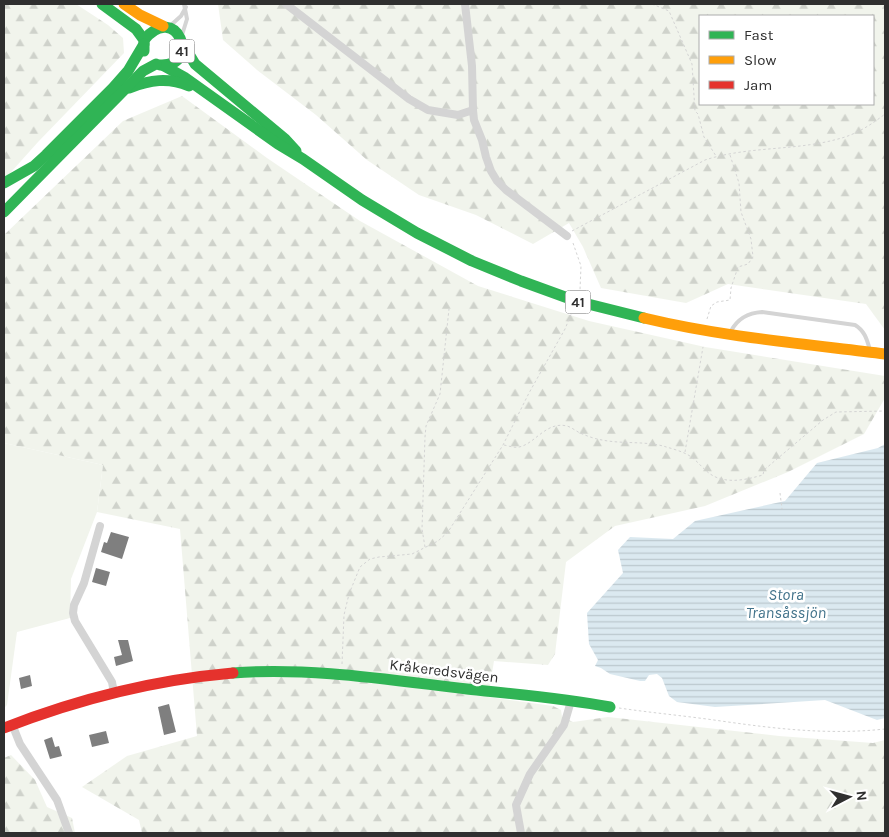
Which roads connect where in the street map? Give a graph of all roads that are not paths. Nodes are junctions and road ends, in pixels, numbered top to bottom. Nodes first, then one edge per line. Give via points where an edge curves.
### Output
1 (102, 4) edge
2 (124, 4) edge
3 (286, 4) edge
4 (465, 4) edge
5 (185, 6) edge
6 (166, 26) junction
7 (182, 41) junction
8 (144, 42) junction
9 (160, 65) junction
10 (125, 90) junction
11 (208, 94) junction
12 (474, 110) junction
13 (303, 159) junction
14 (4, 183) edge
15 (4, 212) edge
16 (567, 236) road end
17 (729, 334) junction
18 (870, 352) junction
19 (885, 354) edge
20 (100, 526) dead end
21 (114, 693) junction
22 (571, 702) junction
23 (610, 707) road end
24 (8, 726) edge
25 (69, 833) edge
26 (521, 833) edge

1 - 8 main road, 41 via 132,25
2 - 6 main road, 41
3 - 12 street via 409,99 428,110 458,115
4 - 12 street
5 - 6 lane via 178,20
5 - 7 lane via 187,19
6 - 7 main road, 41 via 178,33
6 - 8 main road, 41 via 151,30
7 - 9 main road, 41 via 176,61
7 - 13 main road, 41 via 195,64 285,139
8 - 9 main road, 41 via 146,56
8 - 14 main road via 128,71 113,88 34,166
9 - 10 main road via 143,70
9 - 11 main road, 41
10 - 11 main road via 160,79 175,81
10 - 15 main road
11 - 13 main road, 41
12 - 16 street via 474,120 497,181
13 - 17 main road, 41 via 362,200 472,261 576,301 674,325
17 - 18 main road, 41
17 - 18 lane via 746,315 762,312 856,325 865,333
18 - 19 main road, 41
20 - 21 street via 73,613 112,682
21 - 22 main road, Kråkeredsvägen via 208,675 271,672 341,675
21 - 24 main road, Kråkeredsvägen
22 - 23 main road, Kråkeredsvägen
22 - 26 street via 564,725 530,774 516,805
24 - 25 street via 56,800

